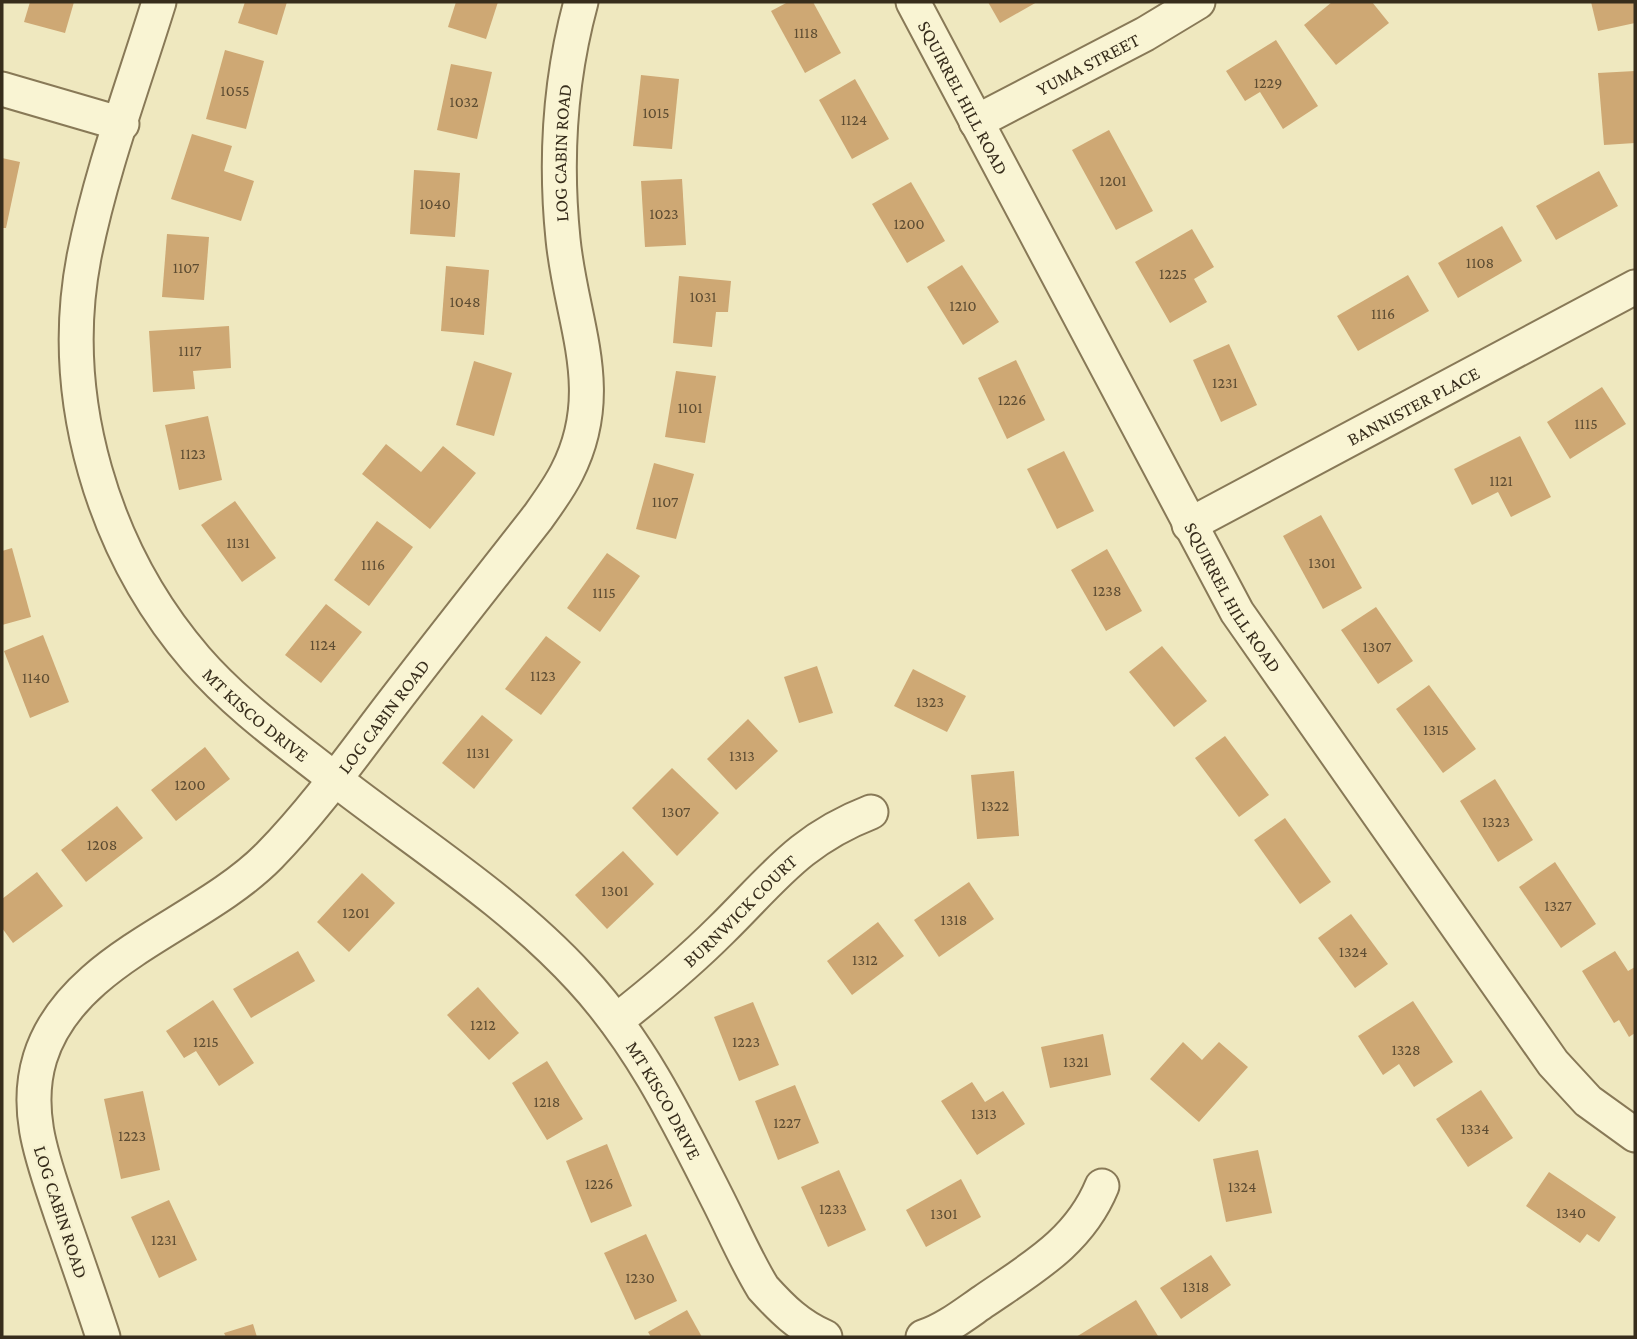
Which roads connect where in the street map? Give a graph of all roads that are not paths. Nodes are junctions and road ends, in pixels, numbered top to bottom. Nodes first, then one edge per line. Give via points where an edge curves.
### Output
1 (159, 2) edge
2 (581, 2) edge
3 (913, 2) edge
4 (1198, 2) edge
5 (2, 89) edge
6 (976, 122) junction
7 (122, 124) junction
8 (1635, 287) edge
9 (1189, 525) junction
10 (335, 779) junction
11 (871, 812) dead end
12 (616, 1021) junction
13 (1635, 1135) edge
14 (1102, 1186) dead end
15 (103, 1337) edge
16 (825, 1337) edge
17 (923, 1337) edge

1 - 7 street, MT KISCO DRIVE
2 - 10 street, LOG CABIN ROAD via 563,94 559,170 563,240 587,362 588,400 581,437 567,472 538,517
3 - 6 street, SQUIRREL HILL ROAD
4 - 6 street, YUMA STREET
5 - 7 street
6 - 9 street, SQUIRREL HILL ROAD
7 - 10 street, MT KISCO DRIVE via 85,254 76,346 86,438 103,497 128,557 159,611 195,658 244,706
8 - 9 street, BANNISTER PLACE
9 - 13 street, SQUIRREL HILL ROAD via 1237,612 1519,1018 1588,1101
10 - 12 street, MT KISCO DRIVE via 523,924 580,978
10 - 15 street, LOG CABIN ROAD via 269,856 74,998 54,1026 40,1058 33,1110 38,1145
11 - 12 street, BURNWICK COURT via 822,834 764,883 672,977
12 - 16 street, MT KISCO DRIVE via 664,1094 763,1288 785,1313
14 - 17 street via 1080,1227 1058,1251

